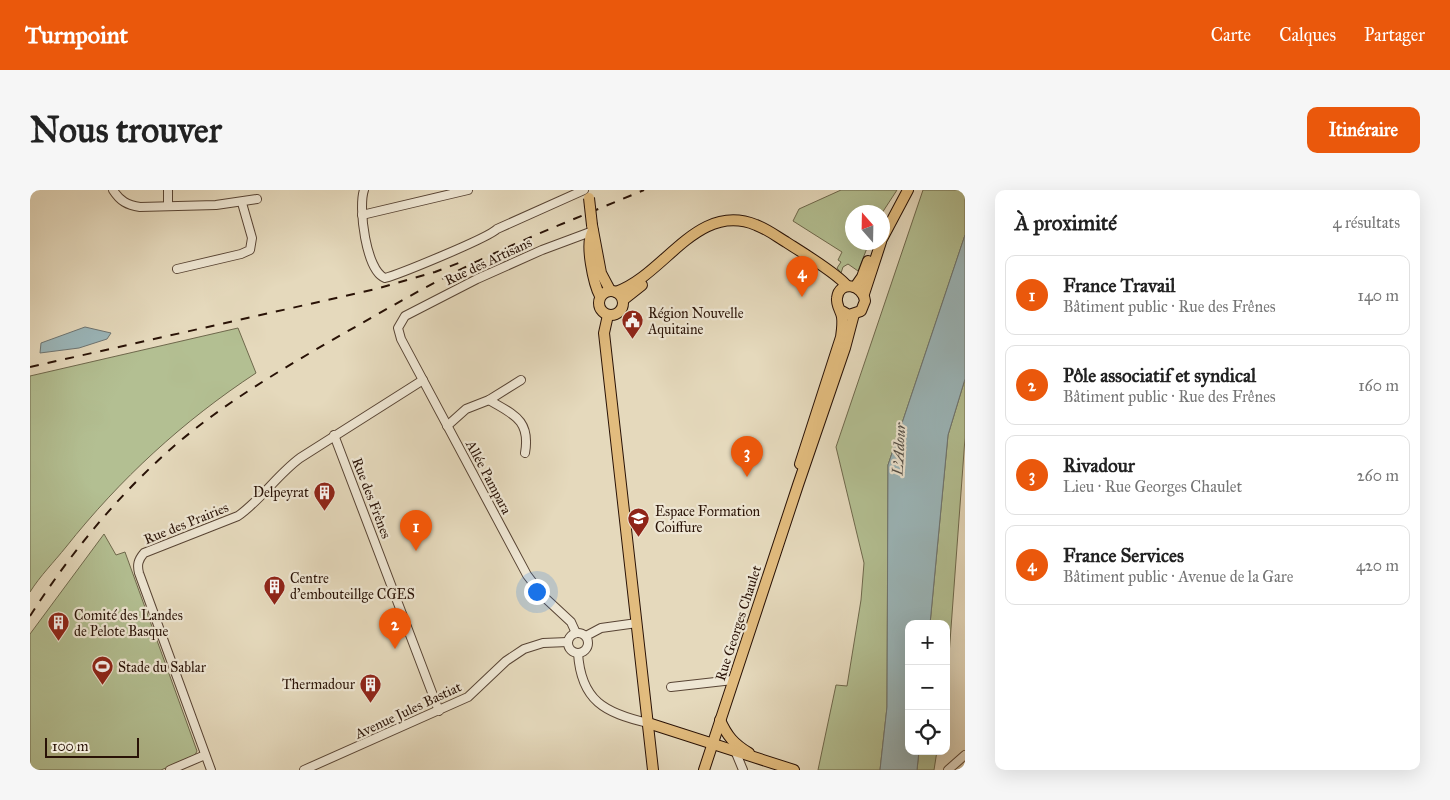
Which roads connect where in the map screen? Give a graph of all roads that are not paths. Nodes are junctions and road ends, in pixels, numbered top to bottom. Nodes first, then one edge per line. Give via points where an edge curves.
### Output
1 (113, 190) edge
2 (168, 190) edge
3 (364, 190) edge
4 (468, 190) edge
5 (904, 190) edge
6 (908, 190) edge
7 (587, 193) edge
8 (257, 199) dead end
9 (242, 203) junction
10 (168, 206) junction
11 (890, 212) edge
12 (362, 215) junction
13 (890, 225) edge
14 (593, 231) junction
15 (872, 250) edge
16 (879, 250) edge
17 (177, 269) dead end
18 (851, 286) junction
19 (616, 294) junction
20 (838, 294) junction
21 (864, 294) junction
22 (600, 296) junction
23 (840, 310) junction
24 (854, 314) junction
25 (608, 315) junction
26 (399, 322) joint
27 (423, 380) junction
28 (521, 380) dead end
29 (489, 400) junction
30 (447, 426) junction
31 (334, 436) junction
32 (525, 453) dead end
33 (798, 485) junction
34 (637, 623) junction
35 (576, 633) junction
36 (586, 636) junction
37 (568, 642) junction
38 (578, 653) junction
39 (733, 680) junction
40 (670, 687) dead end
41 (439, 711) junction
42 (720, 720) junction
43 (648, 723) junction
44 (713, 744) junction
45 (736, 753) junction
46 (965, 754) edge
47 (206, 755) junction
48 (758, 759) junction
49 (170, 770) edge
50 (212, 770) edge
51 (304, 770) edge
52 (653, 770) edge
53 (704, 770) edge
54 (743, 770) edge
55 (794, 770) edge
56 (948, 770) edge

1 - 10 street via 128,205
2 - 10 street
3 - 12 street
4 - 12 street
5 - 11 main road
6 - 13 main road
7 - 12 street via 385,278 377,273
7 - 14 main road, bridge
8 - 9 street
9 - 10 street
9 - 17 street via 252,238 250,250
14 - 19 main road via 601,273
14 - 22 main road via 589,237 590,256
14 - 26 street, Rue des Artisans via 477,279 404,316
15 - 18 main road via 862,277
16 - 21 main road
18 - 19 main road via 762,228 749,222 732,221 698,231 643,278
18 - 20 main road
18 - 21 main road
19 - 20 main road via 696,238 715,229 734,226 757,231 831,278
19 - 22 main road
19 - 25 main road via 623,306 619,312
20 - 23 main road via 836,300
21 - 24 main road via 863,308
22 - 25 main road via 599,307
23 - 24 main road
23 - 33 main road, Rue Georges Chaulet via 843,324 840,337 801,458
24 - 33 main road, Rue Georges Chaulet
25 - 34 main road via 604,333
26 - 27 street, Allée Pampara via 400,339
27 - 30 street, Allée Pampara
27 - 31 street, Rue des Prairies
28 - 29 street
29 - 30 street via 466,409
29 - 32 street via 515,414 522,424
30 - 35 street, Allée Pampara via 527,575 542,596 571,622
31 - 41 street, Rue des Frênes
31 - 47 street, Rue des Prairies via 288,467 238,516 144,553 139,558 139,573
33 - 39 main road, Rue Georges Chaulet
34 - 36 street via 600,628
34 - 43 main road
35 - 36 street
35 - 37 street
36 - 38 street via 587,649
37 - 38 street via 572,651
37 - 41 street, Avenue Jules Bastiat via 543,643 515,653 468,697
38 - 43 street via 585,687 603,708 624,718
39 - 40 street
39 - 42 main road, Rue Georges Chaulet
41 - 51 street, Avenue Jules Bastiat
42 - 44 main road, Rue Georges Chaulet
42 - 48 main road via 727,736
43 - 44 main road
43 - 52 main road
44 - 45 main road
44 - 53 main road, Rue Georges Chaulet
45 - 48 main road
45 - 54 street
46 - 56 street
47 - 49 street
47 - 50 street, Rue des Prairies
48 - 55 main road

